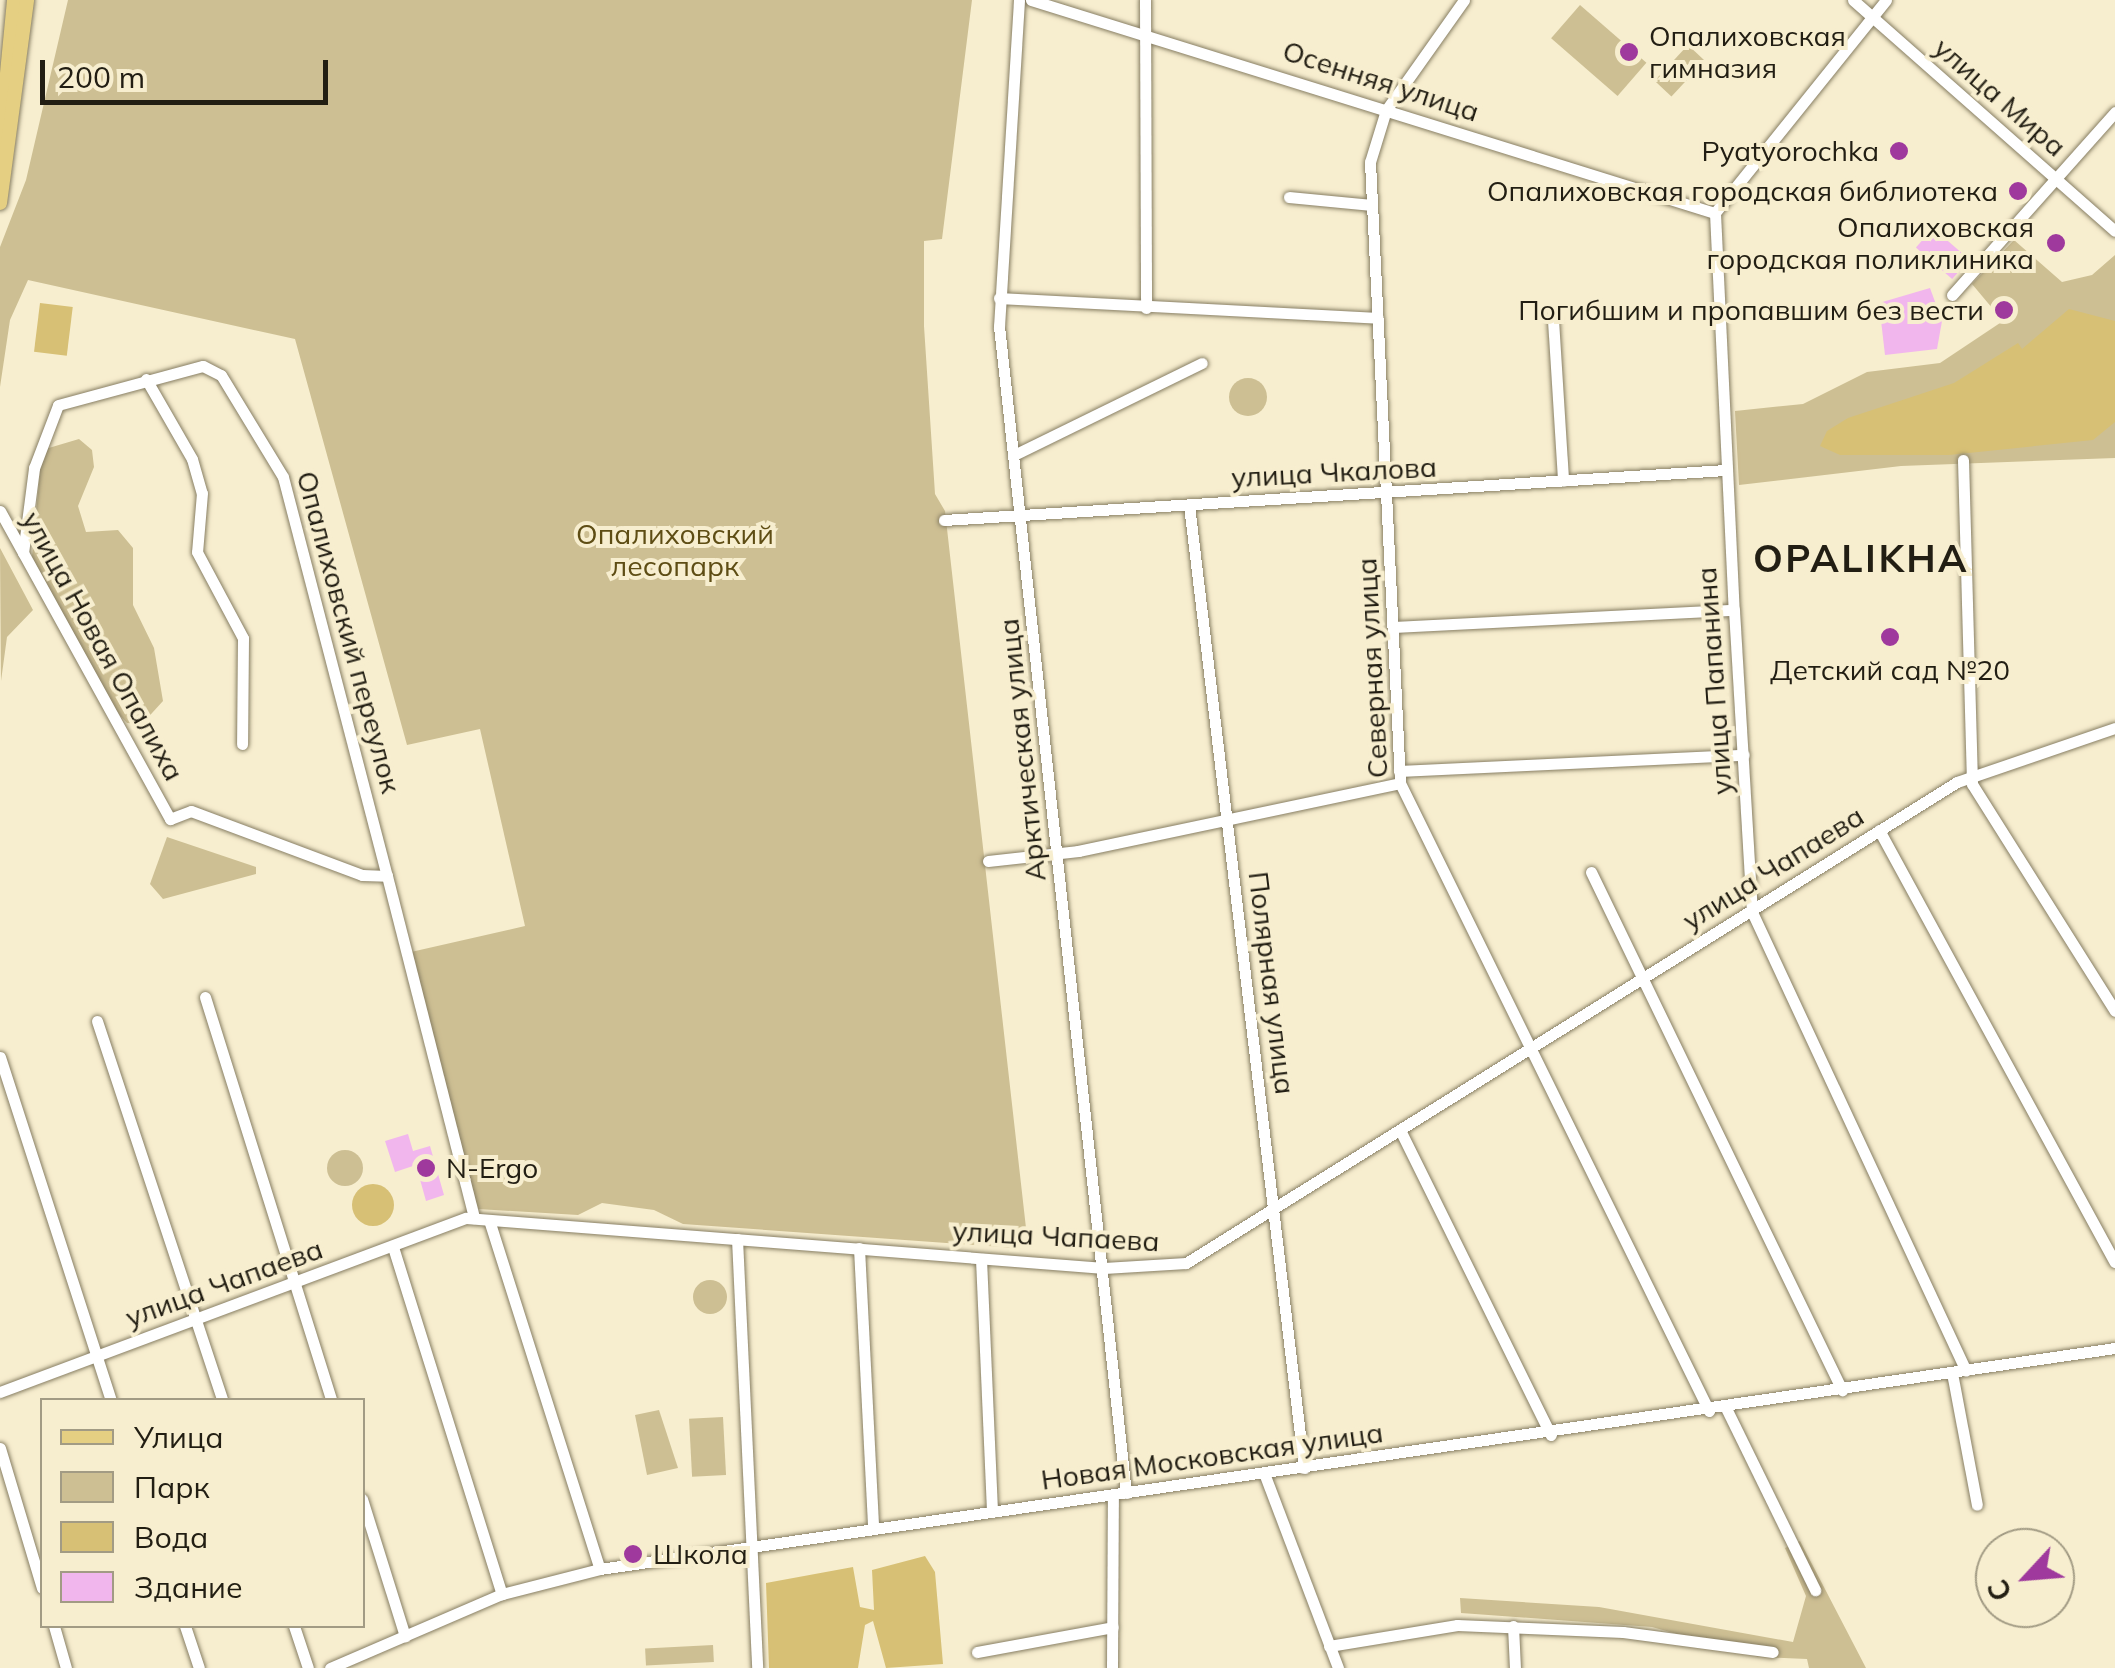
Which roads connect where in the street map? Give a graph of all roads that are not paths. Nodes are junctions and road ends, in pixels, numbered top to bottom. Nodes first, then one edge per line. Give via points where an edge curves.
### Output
1 (14, 0) edge
2 (27, 0) edge
3 (1019, 0) edge
4 (1032, 0) edge
5 (1144, 0) edge
6 (1464, 0) edge
7 (1853, 0) edge
8 (1886, 0) edge
9 (1871, 16) junction
10 (1150, 33) junction
11 (1386, 110) junction
12 (2115, 112) edge
13 (0, 146) edge
14 (2055, 178) junction
15 (1289, 198) dead end
16 (0, 203) edge
17 (1372, 205) junction
18 (1715, 213) junction
19 (2115, 231) edge
20 (1952, 295) dead end
21 (999, 298) junction
22 (1146, 308) junction
23 (1377, 318) junction
24 (1553, 320) dead end
25 (1202, 364) dead end
26 (146, 379) junction
27 (1014, 455) junction
28 (1963, 460) dead end
29 (1726, 470) junction
30 (1563, 480) junction
31 (1388, 496) junction
32 (1189, 505) junction
33 (0, 510) edge
34 (1021, 510) junction
35 (944, 520) dead end
36 (23, 553) junction
37 (1734, 610) junction
38 (1394, 627) junction
39 (2115, 728) edge
40 (242, 744) dead end
41 (1744, 755) junction
42 (1974, 774) junction
43 (1400, 777) junction
44 (1226, 820) junction
45 (1879, 830) junction
46 (1058, 853) junction
47 (988, 861) dead end
48 (1591, 872) dead end
49 (387, 876) junction
50 (1752, 912) junction
51 (1643, 980) junction
52 (205, 997) dead end
53 (2115, 1011) edge
54 (97, 1020) dead end
55 (1532, 1052) junction
56 (0, 1057) edge
57 (1401, 1132) junction
58 (1275, 1212) junction
59 (474, 1218) junction
60 (490, 1220) junction
61 (737, 1239) junction
62 (393, 1246) junction
63 (859, 1248) junction
64 (981, 1259) junction
65 (2115, 1262) edge
66 (1104, 1268) junction
67 (294, 1283) junction
68 (196, 1320) junction
69 (2115, 1348) edge
70 (96, 1357) junction
71 (1966, 1371) junction
72 (1952, 1373) junction
73 (1842, 1390) junction
74 (0, 1392) edge
75 (110, 1398) edge
76 (221, 1398) edge
77 (331, 1398) edge
78 (1726, 1408) junction
79 (1709, 1410) junction
80 (1550, 1435) junction
81 (0, 1448) edge
82 (1304, 1468) junction
83 (1264, 1474) junction
84 (1120, 1494) junction
85 (1977, 1505) dead end
86 (365, 1509) edge
87 (992, 1512) junction
88 (873, 1528) junction
89 (749, 1544) junction
90 (600, 1569) junction
91 (40, 1581) edge
92 (1815, 1590) dead end
93 (502, 1594) junction
94 (1513, 1626) junction
95 (1113, 1627) junction
96 (55, 1628) edge
97 (186, 1628) edge
98 (295, 1628) edge
99 (405, 1636) junction
100 (1329, 1646) junction
101 (977, 1652) dead end
102 (1773, 1652) dead end
103 (66, 1668) edge
104 (198, 1668) edge
105 (308, 1668) edge
106 (330, 1668) edge
107 (758, 1668) edge
108 (1112, 1668) edge
109 (1338, 1668) edge
110 (1514, 1668) edge

1 - 13 main road
2 - 16 main road
3 - 21 street, Арктическая улица
4 - 10 street, Осенняя улица
5 - 10 street
6 - 11 street, Северная улица
7 - 9 street, улица Мира
8 - 9 street
9 - 14 street, улица Мира
9 - 18 street
10 - 11 street, Осенняя улица
10 - 22 street
11 - 17 street, Северная улица via 1370,162
11 - 18 street, Осенняя улица
12 - 14 street
14 - 19 street, улица Мира
14 - 20 street
15 - 17 street
17 - 23 street, Северная улица
18 - 29 street, улица Папанина
21 - 22 street
21 - 27 street, Арктическая улица
22 - 23 street
23 - 31 street, Северная улица
24 - 30 street
25 - 27 street
26 - 36 street, Опалиховский переулок via 58,405 34,468
26 - 40 street via 192,459 202,494 197,552 243,638
26 - 49 street, Опалиховский переулок via 213,369 279,467
27 - 34 street, Арктическая улица
28 - 42 street
29 - 30 street, улица Чкалова
29 - 37 street, улица Папанина
30 - 31 street, улица Чкалова
31 - 32 street, улица Чкалова
31 - 38 street, Северная улица
32 - 34 street, улица Чкалова
32 - 44 street, Полярная улица
33 - 36 street, улица Новая Опалиха
34 - 35 street, улица Чкалова
34 - 46 street, Арктическая улица
36 - 49 street, улица Новая Опалиха via 170,820 191,811 362,875
37 - 38 street
37 - 41 street, улица Папанина
38 - 43 street, Северная улица
39 - 42 street, улица Чапаева
41 - 43 street
41 - 50 street, улица Папанина
42 - 45 street, улица Чапаева
42 - 53 street via 1976,796
43 - 44 street
43 - 55 street, Северная улица
44 - 46 street
44 - 58 street, Полярная улица
45 - 50 street, улица Чапаева
45 - 65 street
46 - 47 street
46 - 66 street, Арктическая улица
48 - 51 street
49 - 59 street
50 - 51 street, улица Чапаева
50 - 71 street, улица Папанина
51 - 55 street, улица Чапаева
51 - 73 street
52 - 67 street
54 - 68 street
55 - 57 street, улица Чапаева
55 - 79 street, Северная улица
56 - 70 street
57 - 58 street, улица Чапаева
57 - 80 street
58 - 66 street, улица Чапаева via 1186,1263
58 - 82 street, Полярная улица
59 - 60 street, улица Чапаева
59 - 62 street, улица Чапаева
60 - 61 street, улица Чапаева
60 - 90 street
61 - 63 street, улица Чапаева
61 - 89 street
62 - 67 street, улица Чапаева
62 - 93 street
63 - 64 street, улица Чапаева
63 - 88 street
64 - 66 street, улица Чапаева
64 - 87 street
66 - 84 street, Арктическая улица
67 - 68 street, улица Чапаева
67 - 77 street
68 - 70 street, улица Чапаева
68 - 76 street
69 - 71 street, Новая Московская улица
70 - 74 street, улица Чапаева
70 - 75 street
71 - 72 street, Новая Московская улица
72 - 73 street, Новая Московская улица
72 - 85 street
73 - 78 street, Новая Московская улица
78 - 79 street, Новая Московская улица
78 - 92 street
79 - 80 street, Новая Московская улица
80 - 82 street, Новая Московская улица
81 - 91 street
82 - 83 street, Новая Московская улица
83 - 84 street, Новая Московская улица
83 - 100 street
84 - 87 street, Новая Московская улица
84 - 95 street, Арктическая улица
86 - 99 street
87 - 88 street, Новая Московская улица
88 - 89 street, Новая Московская улица
89 - 90 street, Новая Московская улица
89 - 107 street
90 - 93 street, Новая Московская улица
93 - 99 street, Новая Московская улица
94 - 100 street via 1457,1625
94 - 102 street
94 - 110 street
95 - 101 street
95 - 108 street, Арктическая улица
96 - 103 street
97 - 104 street
98 - 105 street
99 - 106 street, Новая Московская улица
100 - 109 street

